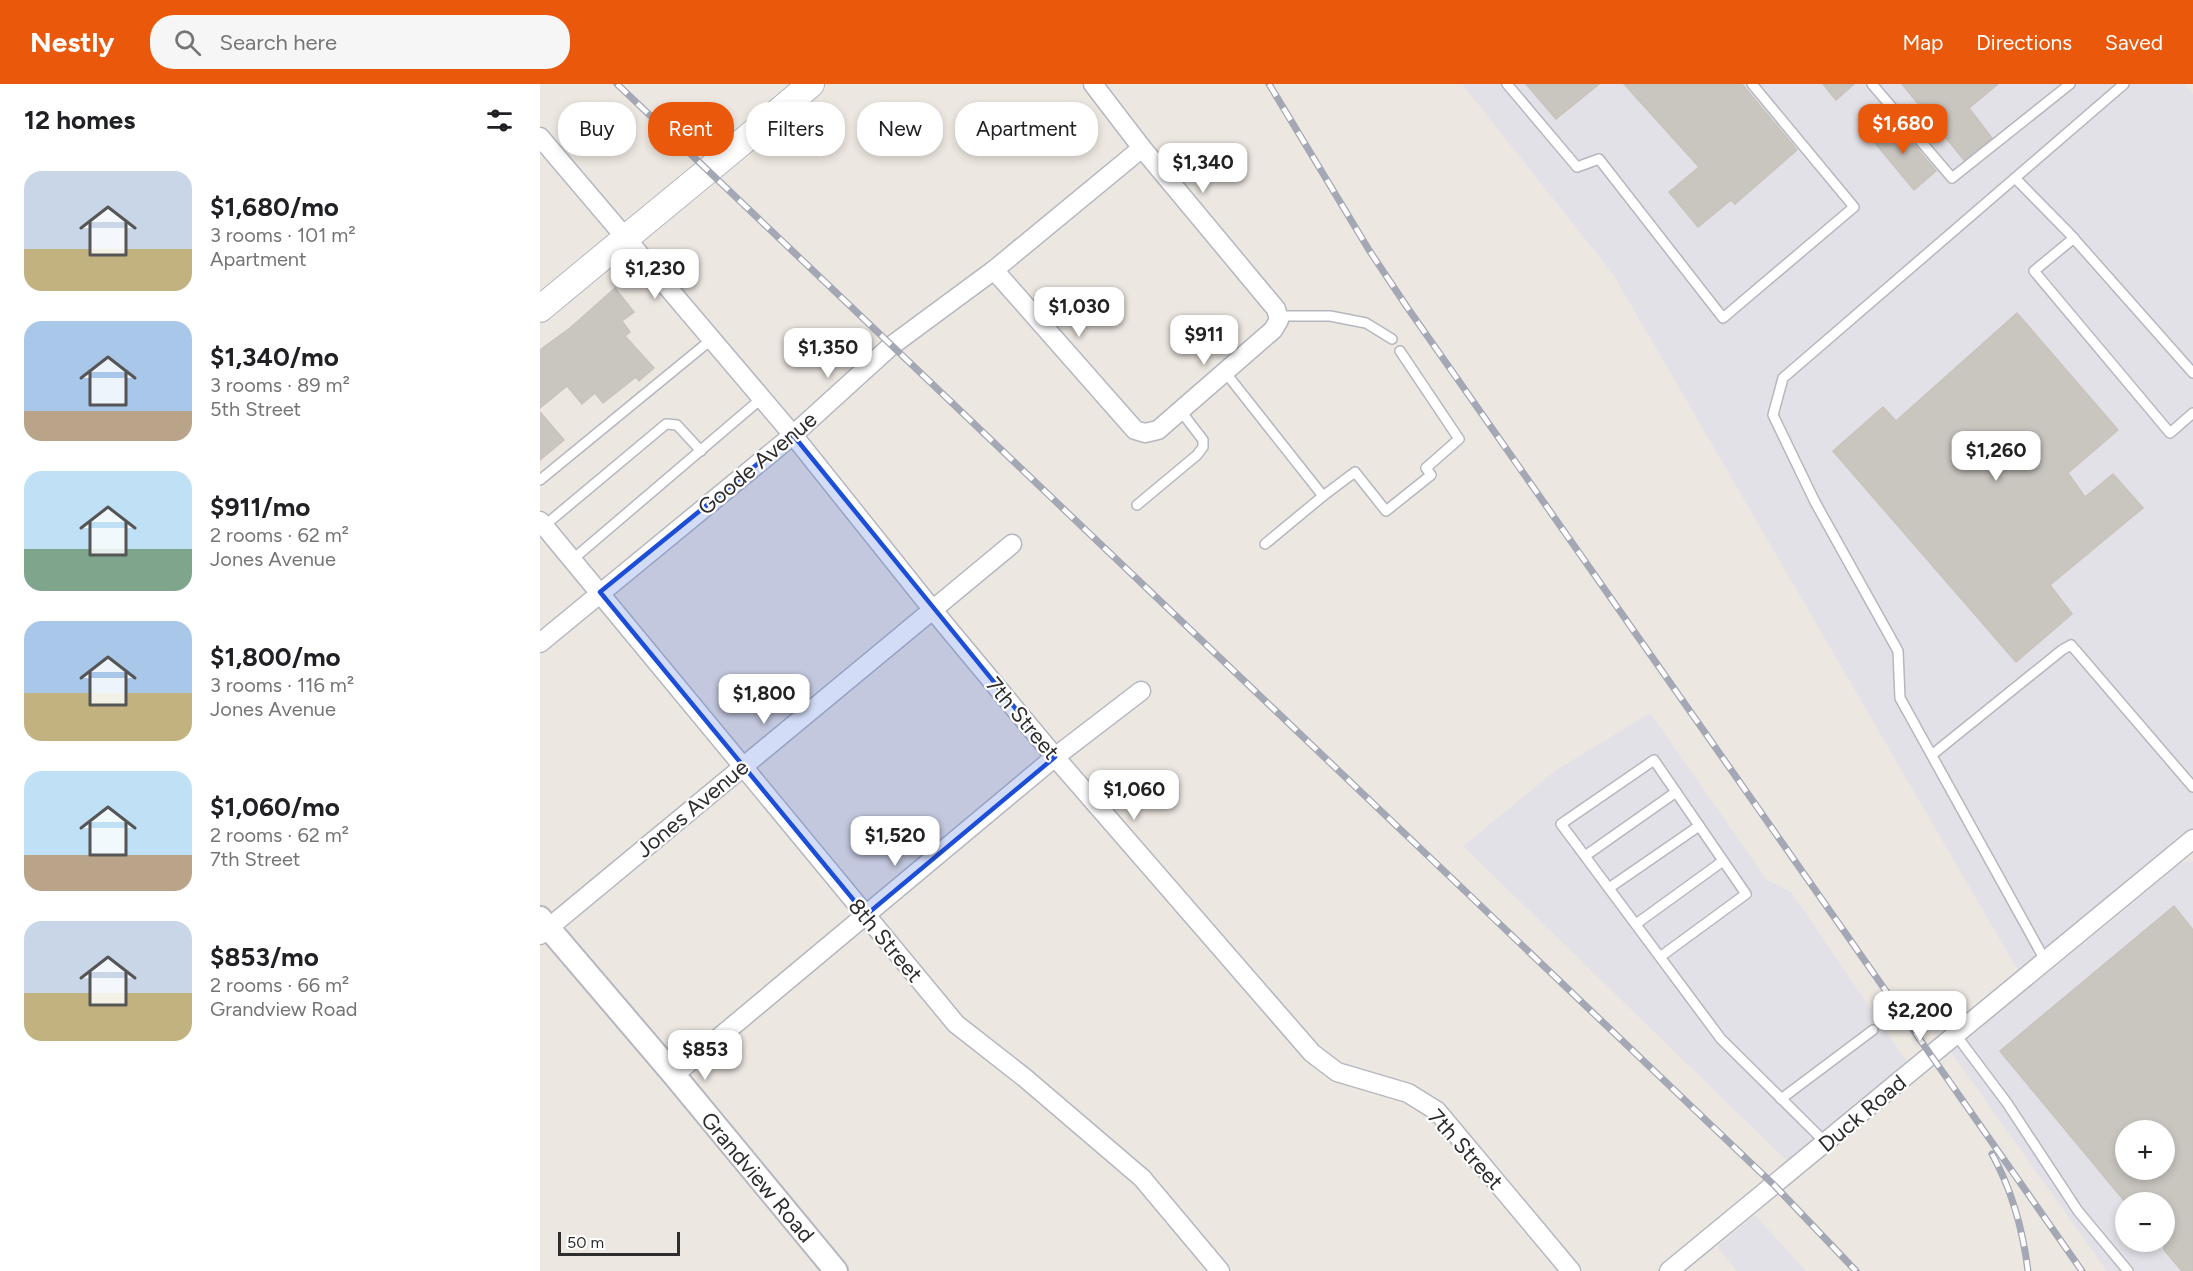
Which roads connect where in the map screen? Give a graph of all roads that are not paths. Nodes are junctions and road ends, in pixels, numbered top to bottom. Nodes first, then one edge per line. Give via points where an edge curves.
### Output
1 (811, 84) edge
2 (1093, 84) edge
3 (1507, 84) edge
4 (1752, 84) edge
5 (1872, 84) edge
6 (2070, 84) edge
7 (2124, 84) edge
8 (540, 138) edge
9 (1142, 148) junction
10 (2015, 178) junction
11 (626, 237) junction
12 (2074, 238) junction
13 (994, 270) junction
14 (540, 309) edge
15 (1279, 318) junction
16 (712, 339) junction
17 (1392, 339) dead end
18 (1400, 351) dead end
19 (1225, 372) junction
20 (2193, 373) edge
21 (762, 398) junction
22 (1180, 410) junction
23 (2193, 413) edge
24 (794, 435) junction
25 (701, 451) junction
26 (540, 480) edge
27 (1323, 496) junction
28 (1137, 505) dead end
29 (542, 524) edge
30 (1011, 543) dead end
31 (1265, 544) dead end
32 (572, 560) junction
33 (600, 592) junction
34 (932, 609) junction
35 (540, 643) edge
36 (1141, 691) dead end
37 (1933, 754) junction
38 (1055, 757) junction
39 (742, 767) junction
40 (2193, 787) edge
41 (1676, 792) junction
42 (1699, 826) junction
43 (2193, 839) edge
44 (1585, 856) junction
45 (1724, 861) junction
46 (1609, 888) junction
47 (866, 915) junction
48 (1636, 924) junction
49 (543, 927) edge
50 (1660, 957) junction
51 (2046, 962) junction
52 (1873, 1030) dead end
53 (1956, 1035) junction
54 (674, 1075) junction
55 (1781, 1099) junction
56 (1826, 1143) junction
57 (836, 1271) edge
58 (1220, 1271) edge
59 (1571, 1271) edge
60 (1669, 1271) edge
61 (2128, 1271) edge

1 - 11 main road
2 - 9 street
3 - 4 lane via 1577,167 1599,159 1723,318 1854,207
5 - 6 lane via 1952,178
7 - 10 lane
8 - 11 street, 7th Street
9 - 13 street, Goode Avenue
9 - 15 street via 1276,309
10 - 12 lane
10 - 37 lane via 1784,378 1773,415 1815,502 1898,651 1900,698
11 - 14 main road
11 - 16 street, 7th Street
12 - 20 lane
12 - 23 lane via 2034,271 2170,433
13 - 22 street via 1135,430 1158,430
13 - 24 street, Goode Avenue via 891,346
15 - 17 lane via 1330,316 1366,323
15 - 19 street via 1273,330
16 - 21 street, 7th Street
16 - 26 lane
18 - 27 lane via 1459,439 1426,468 1431,475 1386,511 1355,472
19 - 22 street
19 - 27 lane
21 - 24 street, 7th Street
21 - 25 lane
22 - 28 lane via 1203,440 1203,447
24 - 33 street, Goode Avenue
24 - 34 street, 7th Street
25 - 29 lane via 677,425 666,424
25 - 32 lane
27 - 31 lane
29 - 32 street, 8th Street
30 - 34 street, Jones Avenue
32 - 33 street, 8th Street
33 - 35 street, Goode Avenue
33 - 39 street, 8th Street
34 - 38 street, 7th Street
34 - 39 street, Jones Avenue
36 - 38 street
37 - 40 lane via 2071,645
37 - 51 lane
38 - 47 street
38 - 59 street, 7th Street via 1312,1053 1337,1072 1408,1094 1437,1111
39 - 47 street, 8th Street
39 - 49 street, Jones Avenue
41 - 42 lane
41 - 44 lane
41 - 44 lane via 1654,760 1561,824
42 - 45 lane
42 - 46 lane
43 - 51 street, Duck Road
44 - 46 lane
45 - 48 lane
45 - 50 lane via 1746,894
46 - 48 lane
47 - 54 street
47 - 58 street, 8th Street via 956,1024 1142,1178
48 - 50 lane
49 - 54 street, Grandview Road
50 - 55 lane via 1721,1039
51 - 53 street, Duck Road
52 - 55 lane
53 - 56 street, Duck Road
53 - 61 lane via 2007,1103 2078,1211
54 - 57 street, Grandview Road
55 - 56 lane
56 - 60 street, Duck Road

